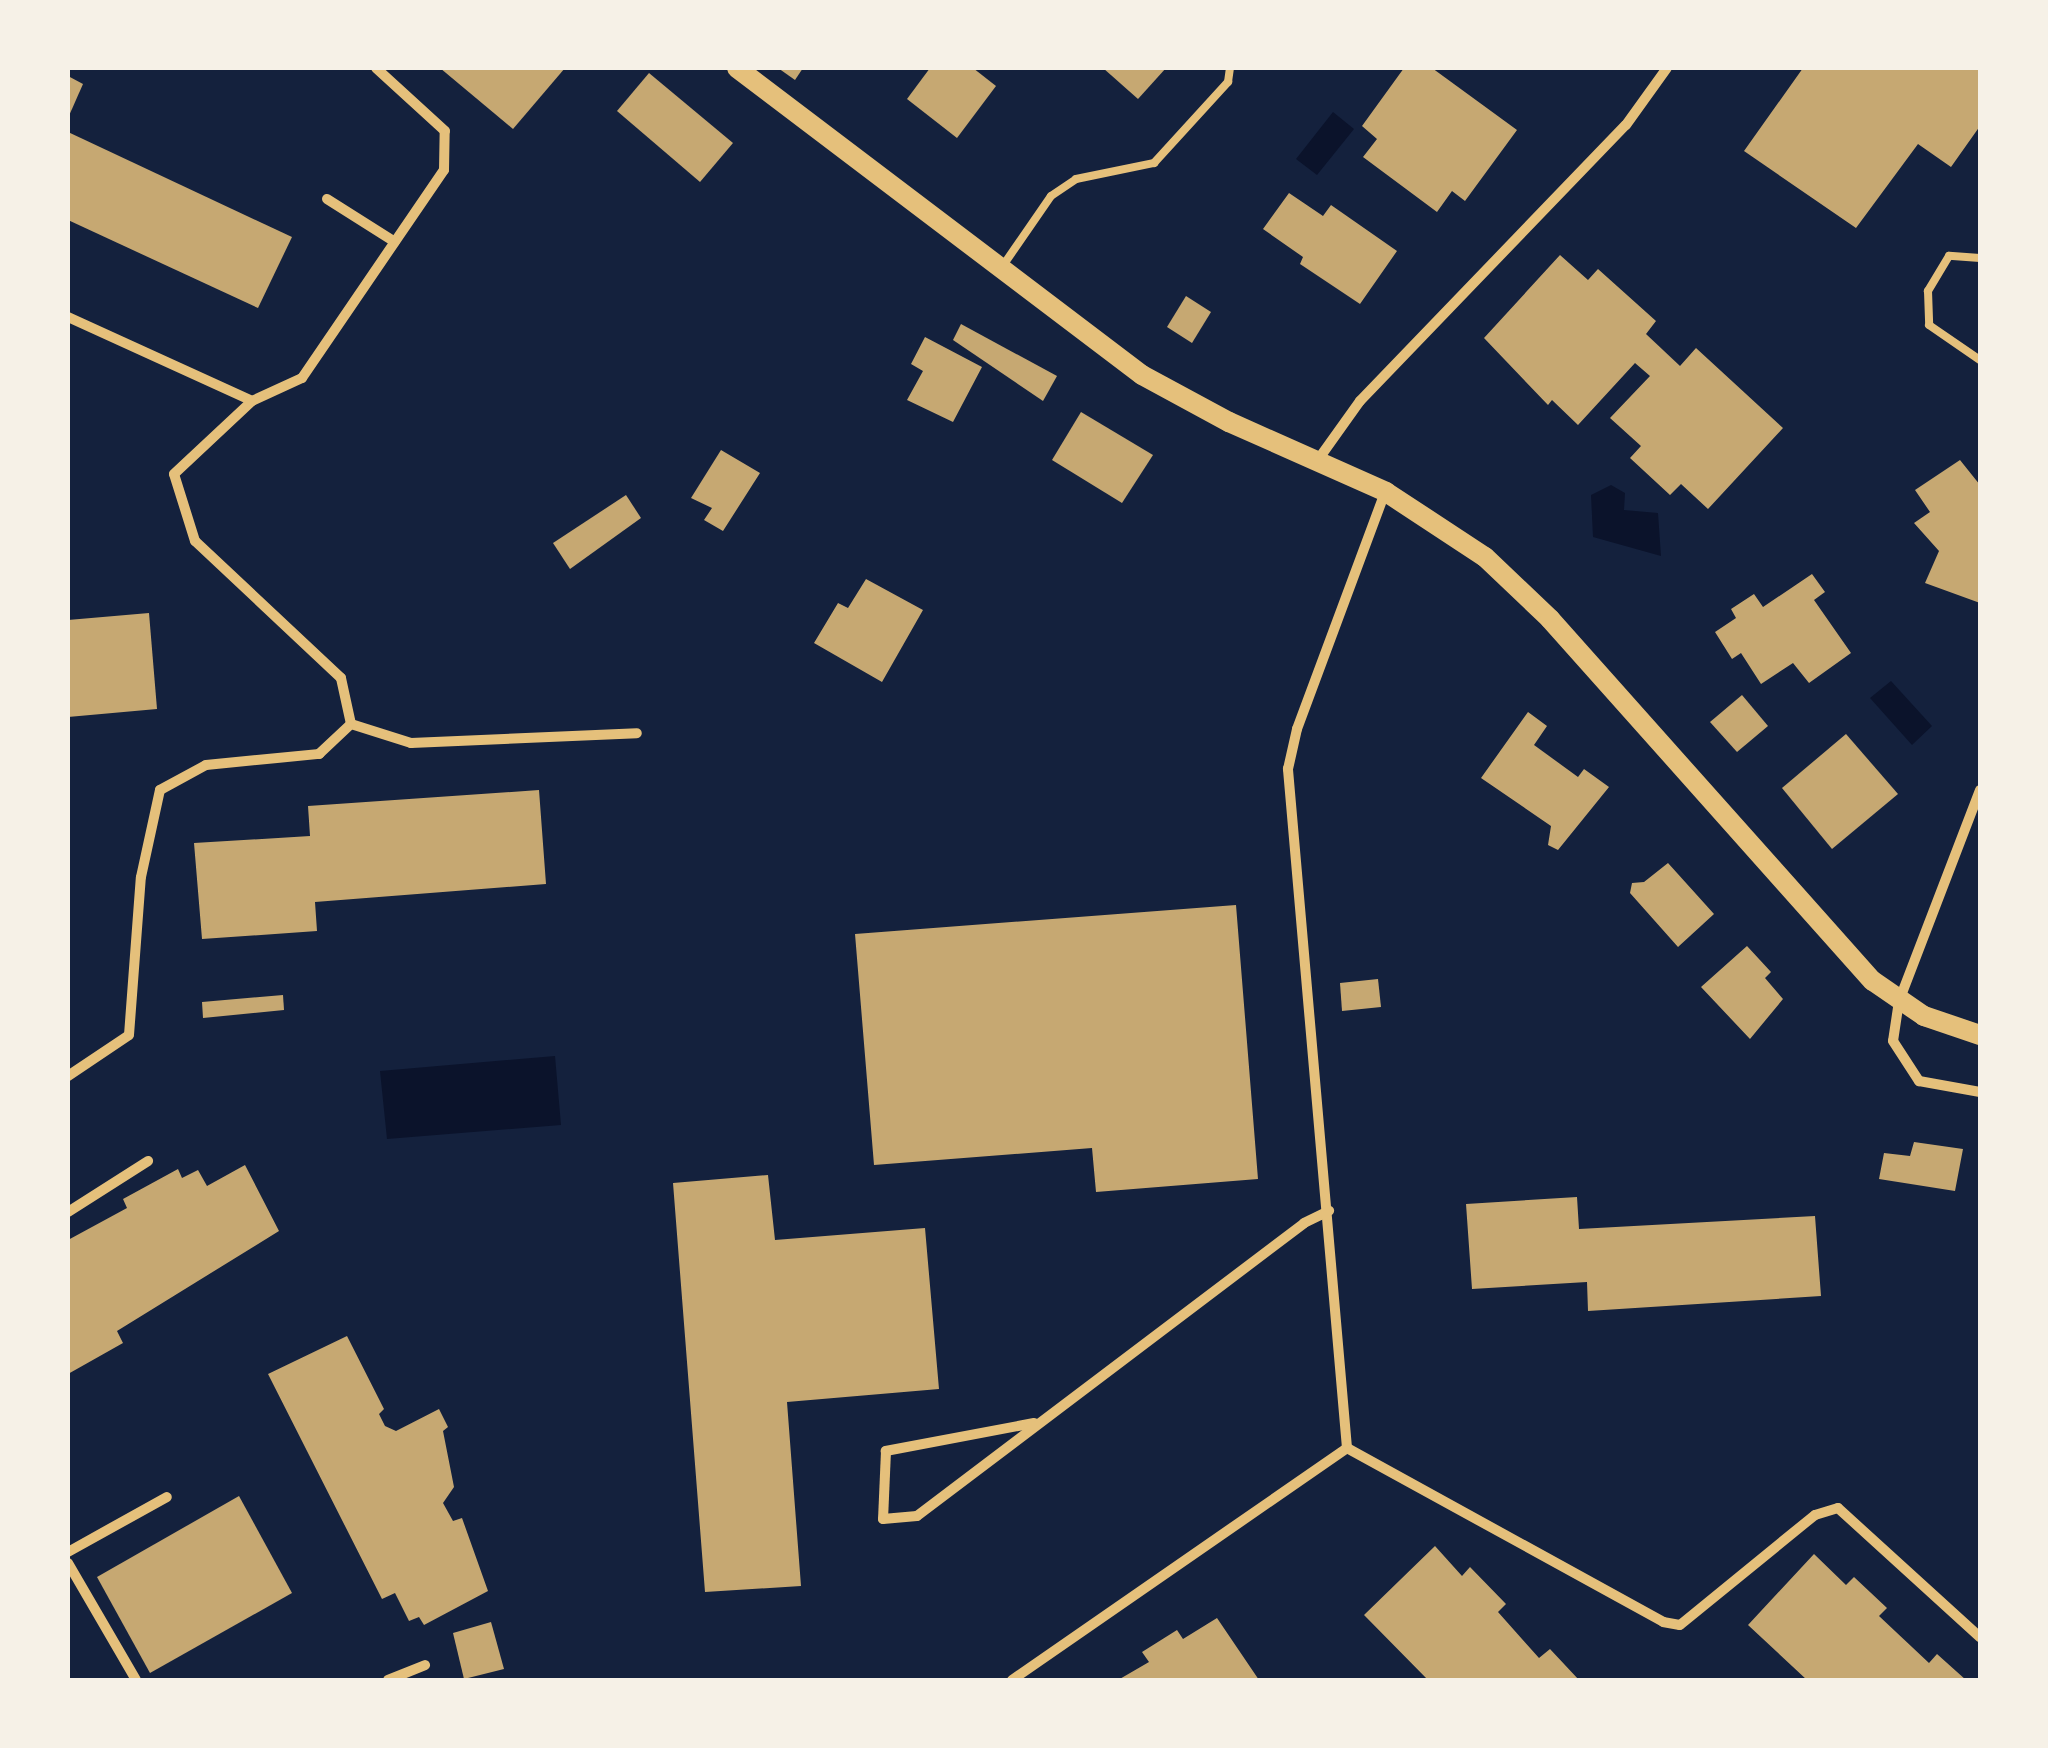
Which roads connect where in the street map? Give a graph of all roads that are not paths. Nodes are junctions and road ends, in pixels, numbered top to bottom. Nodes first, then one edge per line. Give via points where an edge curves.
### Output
1 (376, 68) edge
2 (736, 68) edge
3 (1230, 68) edge
4 (1668, 68) edge
5 (326, 199) dead end
6 (394, 242) junction
7 (1980, 258) edge
8 (1002, 267) junction
9 (68, 317) edge
10 (1980, 360) edge
11 (252, 401) junction
12 (1320, 457) junction
13 (1386, 492) junction
14 (351, 724) junction
15 (636, 733) dead end
16 (1980, 790) edge
17 (1899, 1001) junction
18 (1980, 1035) edge
19 (68, 1076) edge
20 (1980, 1092) edge
21 (148, 1162) dead end
22 (1329, 1211) junction
23 (68, 1212) edge
24 (1034, 1423) junction
25 (1348, 1448) junction
26 (168, 1497) dead end
27 (68, 1552) edge
28 (68, 1563) edge
29 (1980, 1637) edge
30 (425, 1665) dead end
31 (136, 1680) edge
32 (388, 1680) edge
33 (1012, 1680) edge

1 - 6 street via 445,132 444,170
2 - 8 main road
3 - 8 lane via 1228,82 1154,163 1076,180 1051,196
4 - 12 street via 1626,126 1360,400
5 - 6 street
6 - 11 street via 302,378
7 - 10 lane via 1949,256 1928,291 1930,325
8 - 12 main road via 1180,399
9 - 11 street
11 - 14 street via 174,474 195,541 341,678
12 - 13 main road
13 - 17 main road via 1485,557 1550,619 1848,957
13 - 22 street via 1288,769
14 - 15 street via 410,743
14 - 19 street via 319,754 206,765 160,790 141,877 128,1035
16 - 17 street
17 - 18 main road
17 - 20 street via 1893,1041 1920,1081
21 - 23 street
22 - 24 street
22 - 25 street
24 - 24 street via 917,1516 882,1519 886,1452
25 - 29 street via 1680,1625 1815,1515 1838,1508
25 - 33 street
26 - 27 street
28 - 31 street
30 - 32 street

